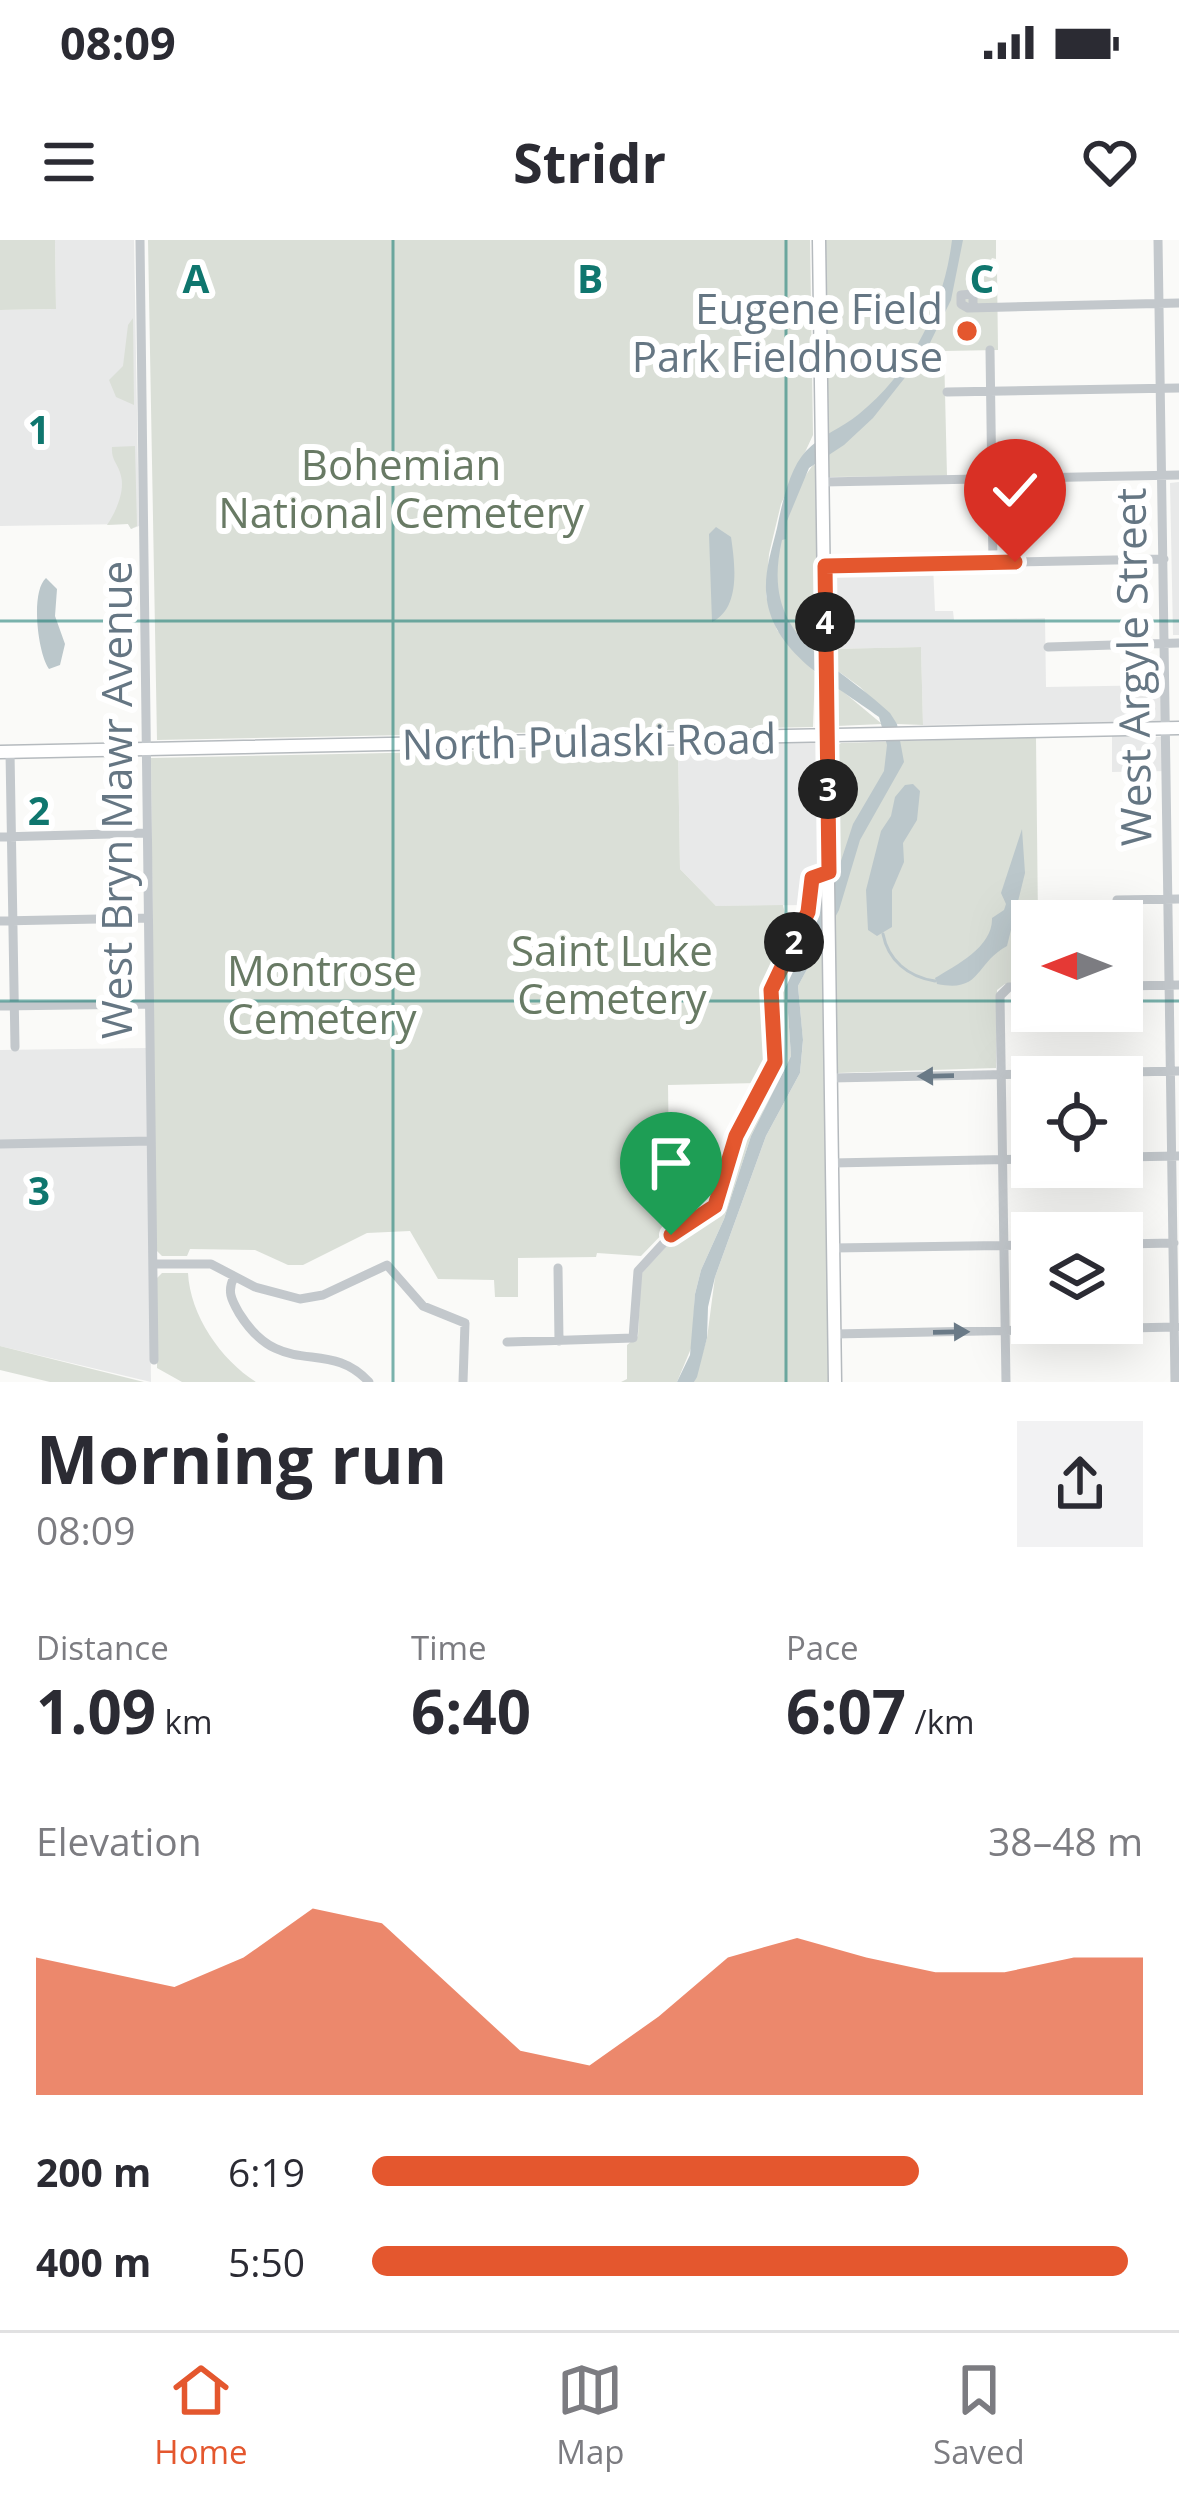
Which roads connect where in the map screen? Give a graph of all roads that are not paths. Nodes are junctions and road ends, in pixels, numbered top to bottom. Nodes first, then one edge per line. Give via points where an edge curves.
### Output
1 (140, 240) edge
2 (819, 240) edge
3 (1158, 240) edge
4 (1159, 303) junction
5 (1179, 303) edge
6 (973, 305) dead end
7 (990, 350) dead end
8 (1161, 388) junction
9 (1179, 388) edge
10 (991, 391) junction
11 (947, 392) dead end
12 (1162, 476) junction
13 (1179, 476) edge
14 (992, 479) junction
15 (823, 482) junction
16 (1164, 559) junction
17 (993, 563) junction
18 (825, 566) junction
19 (1179, 643) edge
20 (1165, 644) junction
21 (1048, 646) dead end
22 (1172, 728) edge
23 (827, 735) junction
24 (147, 749) junction
25 (5, 752) edge
26 (1173, 813) edge
27 (147, 833) junction
28 (6, 837) edge
29 (829, 878) junction
30 (1173, 899) edge
31 (1117, 900) dead end
32 (148, 918) junction
33 (0, 921) edge
34 (13, 921) junction
35 (1174, 985) edge
36 (1143, 986) edge
37 (1011, 989) edge
38 (149, 1004) junction
39 (0, 1006) edge
40 (14, 1006) junction
41 (15, 1047) dead end
42 (1175, 1071) edge
43 (1001, 1074) junction
44 (831, 1078) junction
45 (152, 1142) junction
46 (0, 1144) edge
47 (1176, 1156) edge
48 (1143, 1157) edge
49 (1002, 1159) junction
50 (1011, 1159) edge
51 (832, 1163) junction
52 (1176, 1243) edge
53 (1143, 1244) edge
54 (1004, 1246) junction
55 (1011, 1246) edge
56 (833, 1248) junction
57 (153, 1264) junction
58 (559, 1268) dead end
59 (234, 1276) junction
60 (1177, 1327) edge
61 (1005, 1331) junction
62 (834, 1334) junction
63 (560, 1341) junction
64 (507, 1342) dead end
65 (154, 1360) dead end
66 (370, 1382) edge
67 (463, 1382) edge
68 (835, 1382) edge
69 (1006, 1382) edge
70 (1175, 1382) edge

1 - 24 street, West Bryn Mawr Avenue
2 - 15 main road
3 - 4 street, West Argyle Street
4 - 5 street
4 - 6 street
4 - 8 street, West Argyle Street
7 - 10 street
8 - 9 street
8 - 10 street
8 - 12 street, West Argyle Street
10 - 11 street
10 - 14 street
12 - 13 street
12 - 14 street
12 - 16 street, West Argyle Street
14 - 15 street
14 - 17 street
15 - 18 main road
16 - 17 street
16 - 20 street, West Argyle Street
17 - 18 street
18 - 23 main road
19 - 20 street
20 - 21 street
20 - 22 street, West Argyle Street
22 - 23 main road, North Pulaski Road
22 - 26 street, West Argyle Street
23 - 24 main road, North Pulaski Road
23 - 29 main road
24 - 25 main road, North Pulaski Road
24 - 27 street, West Bryn Mawr Avenue
25 - 28 street
26 - 30 street, West Argyle Street
27 - 28 street
27 - 32 street, West Bryn Mawr Avenue
28 - 34 street
29 - 44 main road
29 - 63 street via 812,878 808,912 771,990 777,1055 736,1136 711,1211 671,1235 638,1271 633,1338
30 - 31 street
30 - 35 street, West Argyle Street
32 - 34 street
32 - 38 street, West Bryn Mawr Avenue
33 - 34 street
34 - 40 street
35 - 36 street
35 - 42 street, West Argyle Street
37 - 43 street via 1000,996
38 - 40 street
38 - 45 street, West Bryn Mawr Avenue
39 - 40 street
40 - 41 street
42 - 43 street
42 - 47 street, West Argyle Street
43 -> 44 street
43 - 49 street
44 - 51 main road
45 - 46 street
45 - 57 street, West Bryn Mawr Avenue
47 - 48 street
47 - 52 street, West Argyle Street
49 - 50 street
49 - 51 street
49 - 54 street
51 - 56 main road
52 - 53 street
52 - 60 street, West Argyle Street
54 - 55 street
54 - 56 street
54 - 61 street
56 - 62 main road
57 - 59 street via 211,1264
57 - 65 street, West Bryn Mawr Avenue
58 - 63 street
59 - 66 street via 233,1303 272,1352 341,1363
59 - 67 street via 300,1299 387,1265 423,1306 465,1323
60 - 61 street
60 - 70 street, West Argyle Street
62 -> 61 street
61 - 69 street
62 - 68 main road
63 - 64 street

